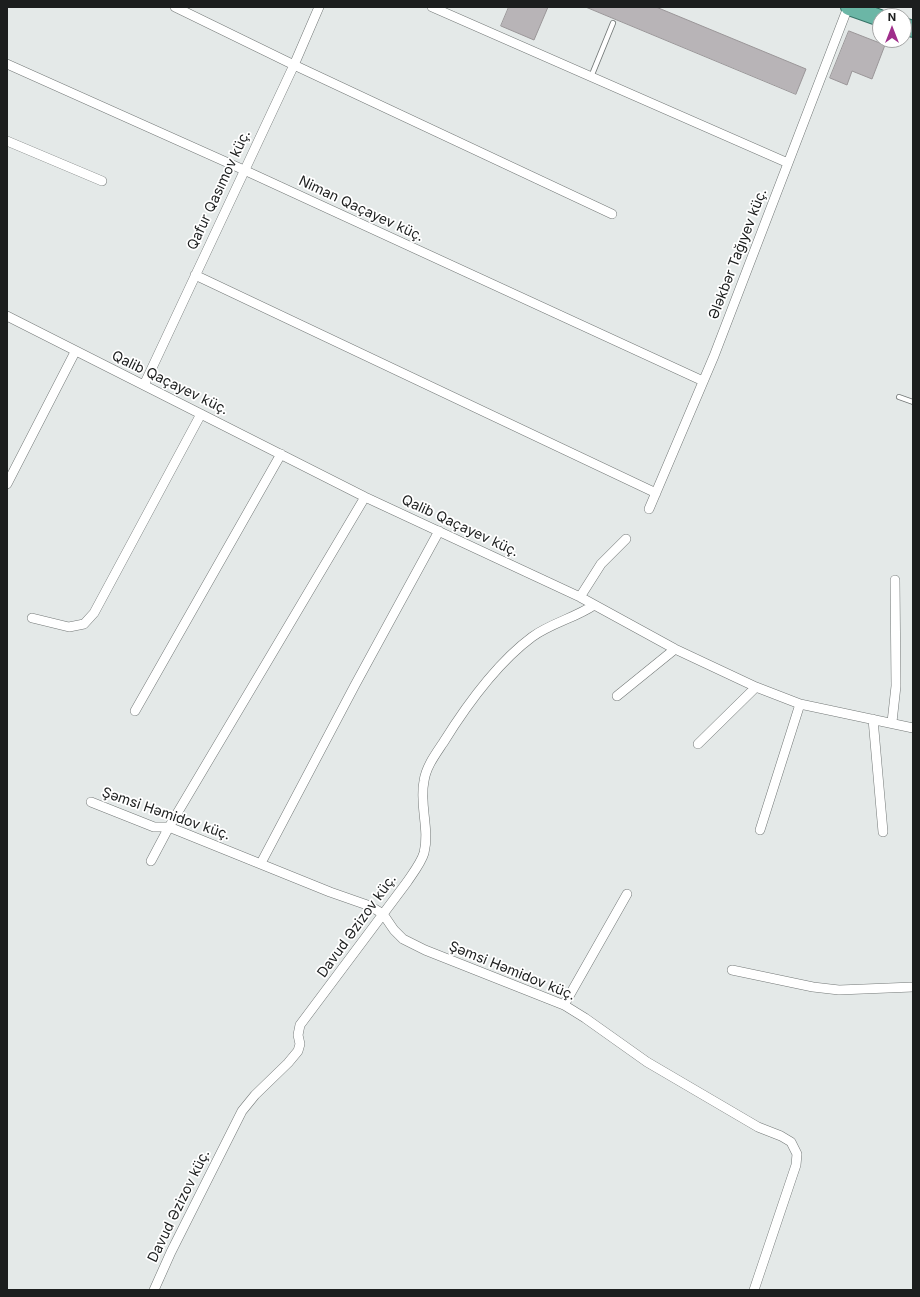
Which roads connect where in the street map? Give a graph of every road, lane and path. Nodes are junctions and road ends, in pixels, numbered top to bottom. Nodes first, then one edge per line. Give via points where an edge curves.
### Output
1 (175, 7) edge
2 (319, 7) edge
3 (432, 7) edge
4 (849, 7) edge
5 (872, 15) edge
6 (613, 23) dead end
7 (7, 64) edge
8 (294, 65) junction
9 (591, 77) junction
10 (7, 140) edge
11 (788, 164) junction
12 (244, 170) junction
13 (102, 181) dead end
14 (612, 214) dead end
15 (195, 275) junction
16 (7, 316) edge
17 (75, 352) junction
18 (704, 381) junction
19 (144, 386) junction
20 (899, 397) dead end
21 (913, 402) edge
22 (201, 414) junction
23 (281, 454) junction
24 (7, 484) edge
25 (656, 492) junction
26 (365, 497) junction
27 (649, 509) dead end
28 (439, 532) junction
29 (626, 539) dead end
30 (895, 580) dead end
31 (580, 597) junction
32 (594, 605) junction
33 (32, 618) dead end
34 (675, 649) junction
35 (756, 687) junction
36 (617, 696) dead end
37 (800, 704) junction
38 (135, 711) dead end
39 (873, 719) junction
40 (892, 722) junction
41 (913, 728) edge
42 (698, 744) dead end
43 (91, 802) dead end
44 (169, 827) junction
45 (760, 830) dead end
46 (883, 832) dead end
47 (151, 861) dead end
48 (261, 863) junction
49 (627, 894) dead end
50 (383, 914) junction
51 (732, 970) dead end
52 (913, 987) edge
53 (564, 1005) junction
54 (154, 1290) edge
55 (754, 1290) edge

1 - 8 street
2 - 8 street, Qafur Qasımov küç.
3 - 9 street
4 - 5 highway
4 - 11 street, Ələkbər Tağıyev küç.
6 - 9 lane
7 - 12 street, Niman Qaçayev küç.
8 - 12 street, Qafur Qasımov küç.
8 - 14 street
9 - 11 street
10 - 13 street
11 - 18 street, Ələkbər Tağıyev küç.
12 - 15 street, Qafur Qasımov küç.
12 - 18 street, Niman Qaçayev küç.
15 - 19 street, Qafur Qasımov küç.
15 - 25 street
16 - 17 street, Qalib Qaçayev küç.
17 - 19 street, Qalib Qaçayev küç.
17 - 24 street
18 - 25 street, Ələkbər Tağıyev küç.
19 - 22 street, Qalib Qaçayev küç.
20 - 21 lane
22 - 23 street, Qalib Qaçayev küç.
22 - 33 street via 94,613 84,624 69,627
23 - 26 street, Qalib Qaçayev küç.
23 - 38 street
25 - 27 street, Ələkbər Tağıyev küç.
26 - 28 street, Qalib Qaçayev küç.
26 - 44 street
28 - 31 street, Qalib Qaçayev küç.
28 - 48 street
29 - 31 street via 601,564
30 - 40 street via 896,686
31 - 32 street, Qalib Qaçayev küç.
32 - 34 street, Qalib Qaçayev küç.
32 - 50 street, Davud Əzizov küç. via 532,637 497,668 459,717 427,768 422,790 426,837 424,853 407,882
34 - 35 street, Qalib Qaçayev küç.
34 - 36 street
35 - 37 street, Qalib Qaçayev küç.
35 - 42 street
37 - 39 street, Qalib Qaçayev küç.
37 - 45 street
39 - 40 street, Qalib Qaçayev küç.
39 - 46 street
40 - 41 street, Qalib Qaçayev küç.
43 - 44 street, Şəmsi Həmidov küç. via 154,827
44 - 47 street
44 - 48 street, Şəmsi Həmidov küç.
48 - 50 street, Şəmsi Həmidov küç. via 370,906
49 - 53 street
50 - 53 street, Şəmsi Həmidov küç. via 403,939
50 - 54 street, Davud Əzizov küç. via 300,1025 300,1044 288,1064 255,1094 242,1110
51 - 52 street via 839,990
53 - 55 street, Şəmsi Həmidov küç. via 647,1062 758,1127 786,1139 796,1148 796,1165

